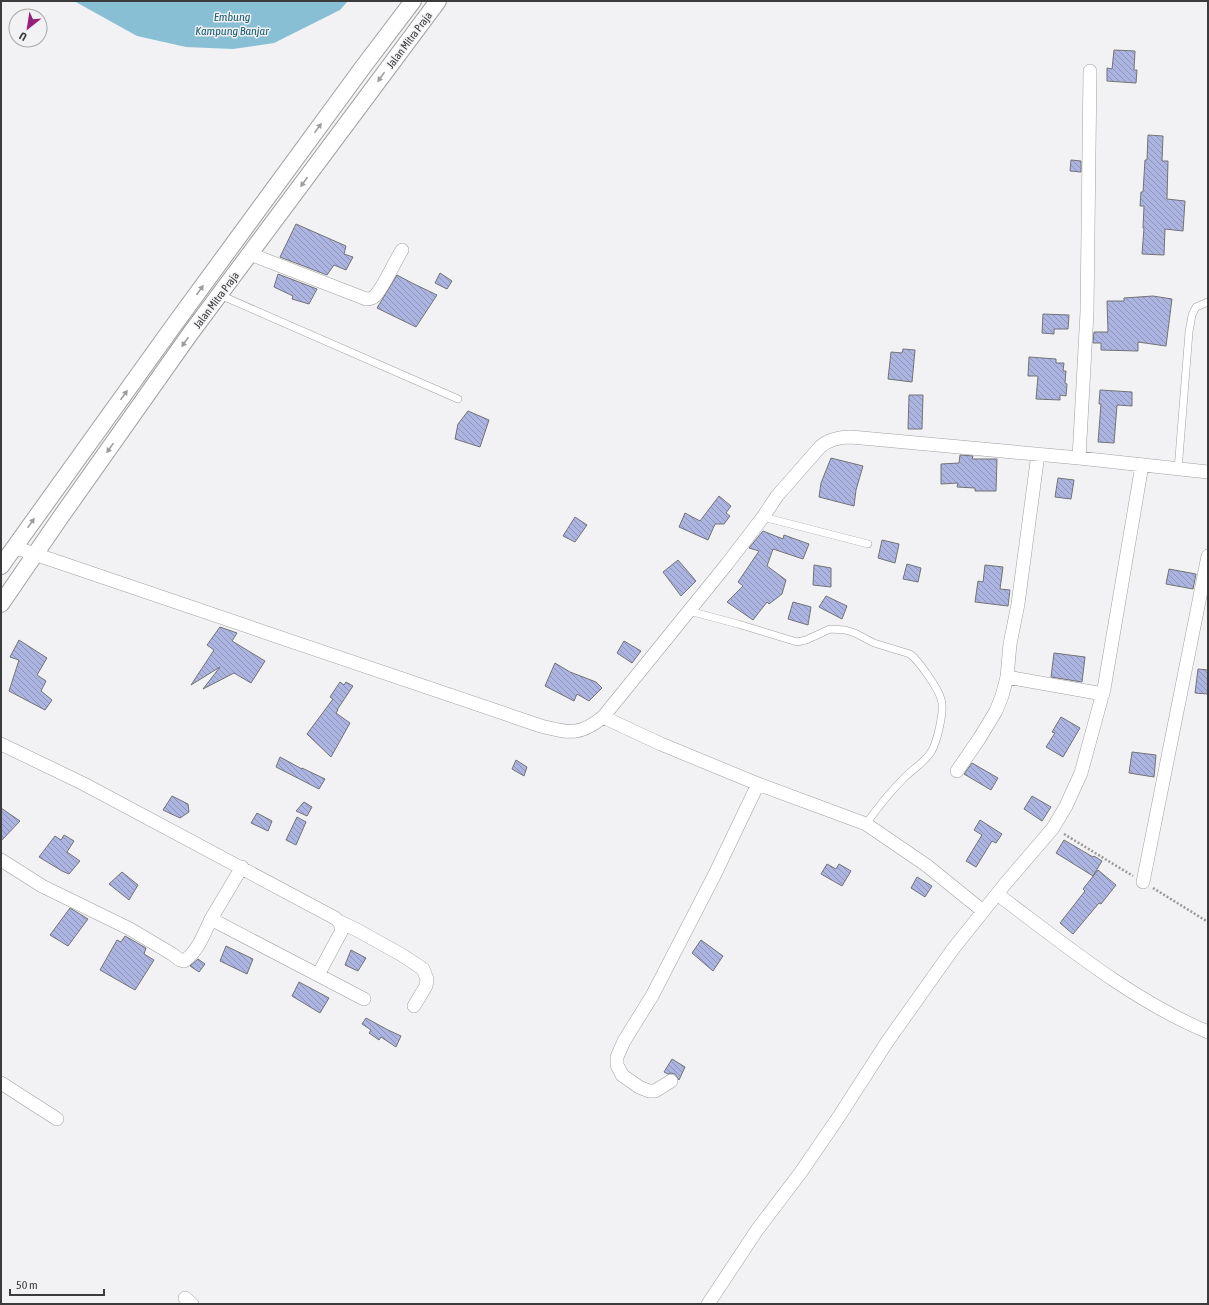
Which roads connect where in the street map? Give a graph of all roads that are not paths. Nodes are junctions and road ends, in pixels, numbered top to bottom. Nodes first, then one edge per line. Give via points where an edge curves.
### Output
1 (413, 1) edge
2 (438, 1) edge
3 (1090, 71) dead end
4 (402, 250) dead end
5 (250, 254) junction
6 (220, 295) junction
7 (1208, 302) edge
8 (458, 399) dead end
9 (1038, 454) junction
10 (1079, 458) junction
11 (1142, 465) junction
12 (1178, 470) junction
13 (1208, 472) edge
14 (763, 517) junction
15 (868, 544) dead end
16 (14, 547) junction
17 (36, 553) junction
18 (1208, 556) edge
19 (1, 566) edge
20 (1, 604) edge
21 (689, 611) junction
22 (1007, 677) junction
23 (1103, 694) junction
24 (603, 717) junction
25 (1, 744) edge
26 (957, 770) dead end
27 (758, 784) junction
28 (866, 824) junction
29 (1, 860) edge
30 (242, 868) junction
31 (1143, 882) dead end
32 (997, 894) junction
33 (984, 911) junction
34 (211, 919) junction
35 (340, 922) junction
36 (318, 975) junction
37 (364, 999) dead end
38 (414, 1006) dead end
39 (1208, 1032) edge
40 (671, 1081) dead end
41 (1, 1083) edge
42 (57, 1119) dead end
43 (708, 1304) edge

16 -> 1 street, Jalan Mitra Praja
2 -> 5 street, Jalan Mitra Praja
3 - 10 street via 1087,312
4 - 5 street via 379,290 370,299
5 - 6 street, Jalan Mitra Praja
6 - 8 lane
6 -> 17 street, Jalan Mitra Praja
7 - 12 lane via 1196,307 1192,315
9 - 10 street
9 - 14 street via 841,437 820,447 777,496
9 - 22 street
10 - 11 street
11 - 12 street
11 - 23 street
12 - 13 street
14 - 15 lane
14 - 21 street
16 - 17 street
16 - 19 street, Jalan Mitra Praja
17 - 20 street, Jalan Mitra Praja
17 - 24 street via 541,726 574,732 589,727
18 - 31 street
21 - 24 street
21 - 28 lane via 797,642 830,629 844,630 910,654 914,658 941,698 943,707 936,739 932,752 893,789
22 - 23 street
22 - 26 street via 996,711
23 - 32 street via 1081,773 1066,806 1053,828
24 - 27 street
25 - 30 street via 84,784
27 - 28 street
27 - 40 street via 652,996 617,1056 622,1075 639,1087 655,1091
28 - 33 street via 926,865
29 - 34 street via 42,886 130,929 180,960 184,961 190,957
30 - 34 street
30 - 35 street
32 - 33 street
32 - 39 street via 1103,972 1165,1011
33 - 43 street via 953,949 887,1042 838,1118
34 - 36 street
35 - 36 street via 341,932
35 - 38 street via 424,969 426,986
36 - 37 street
41 - 42 street

